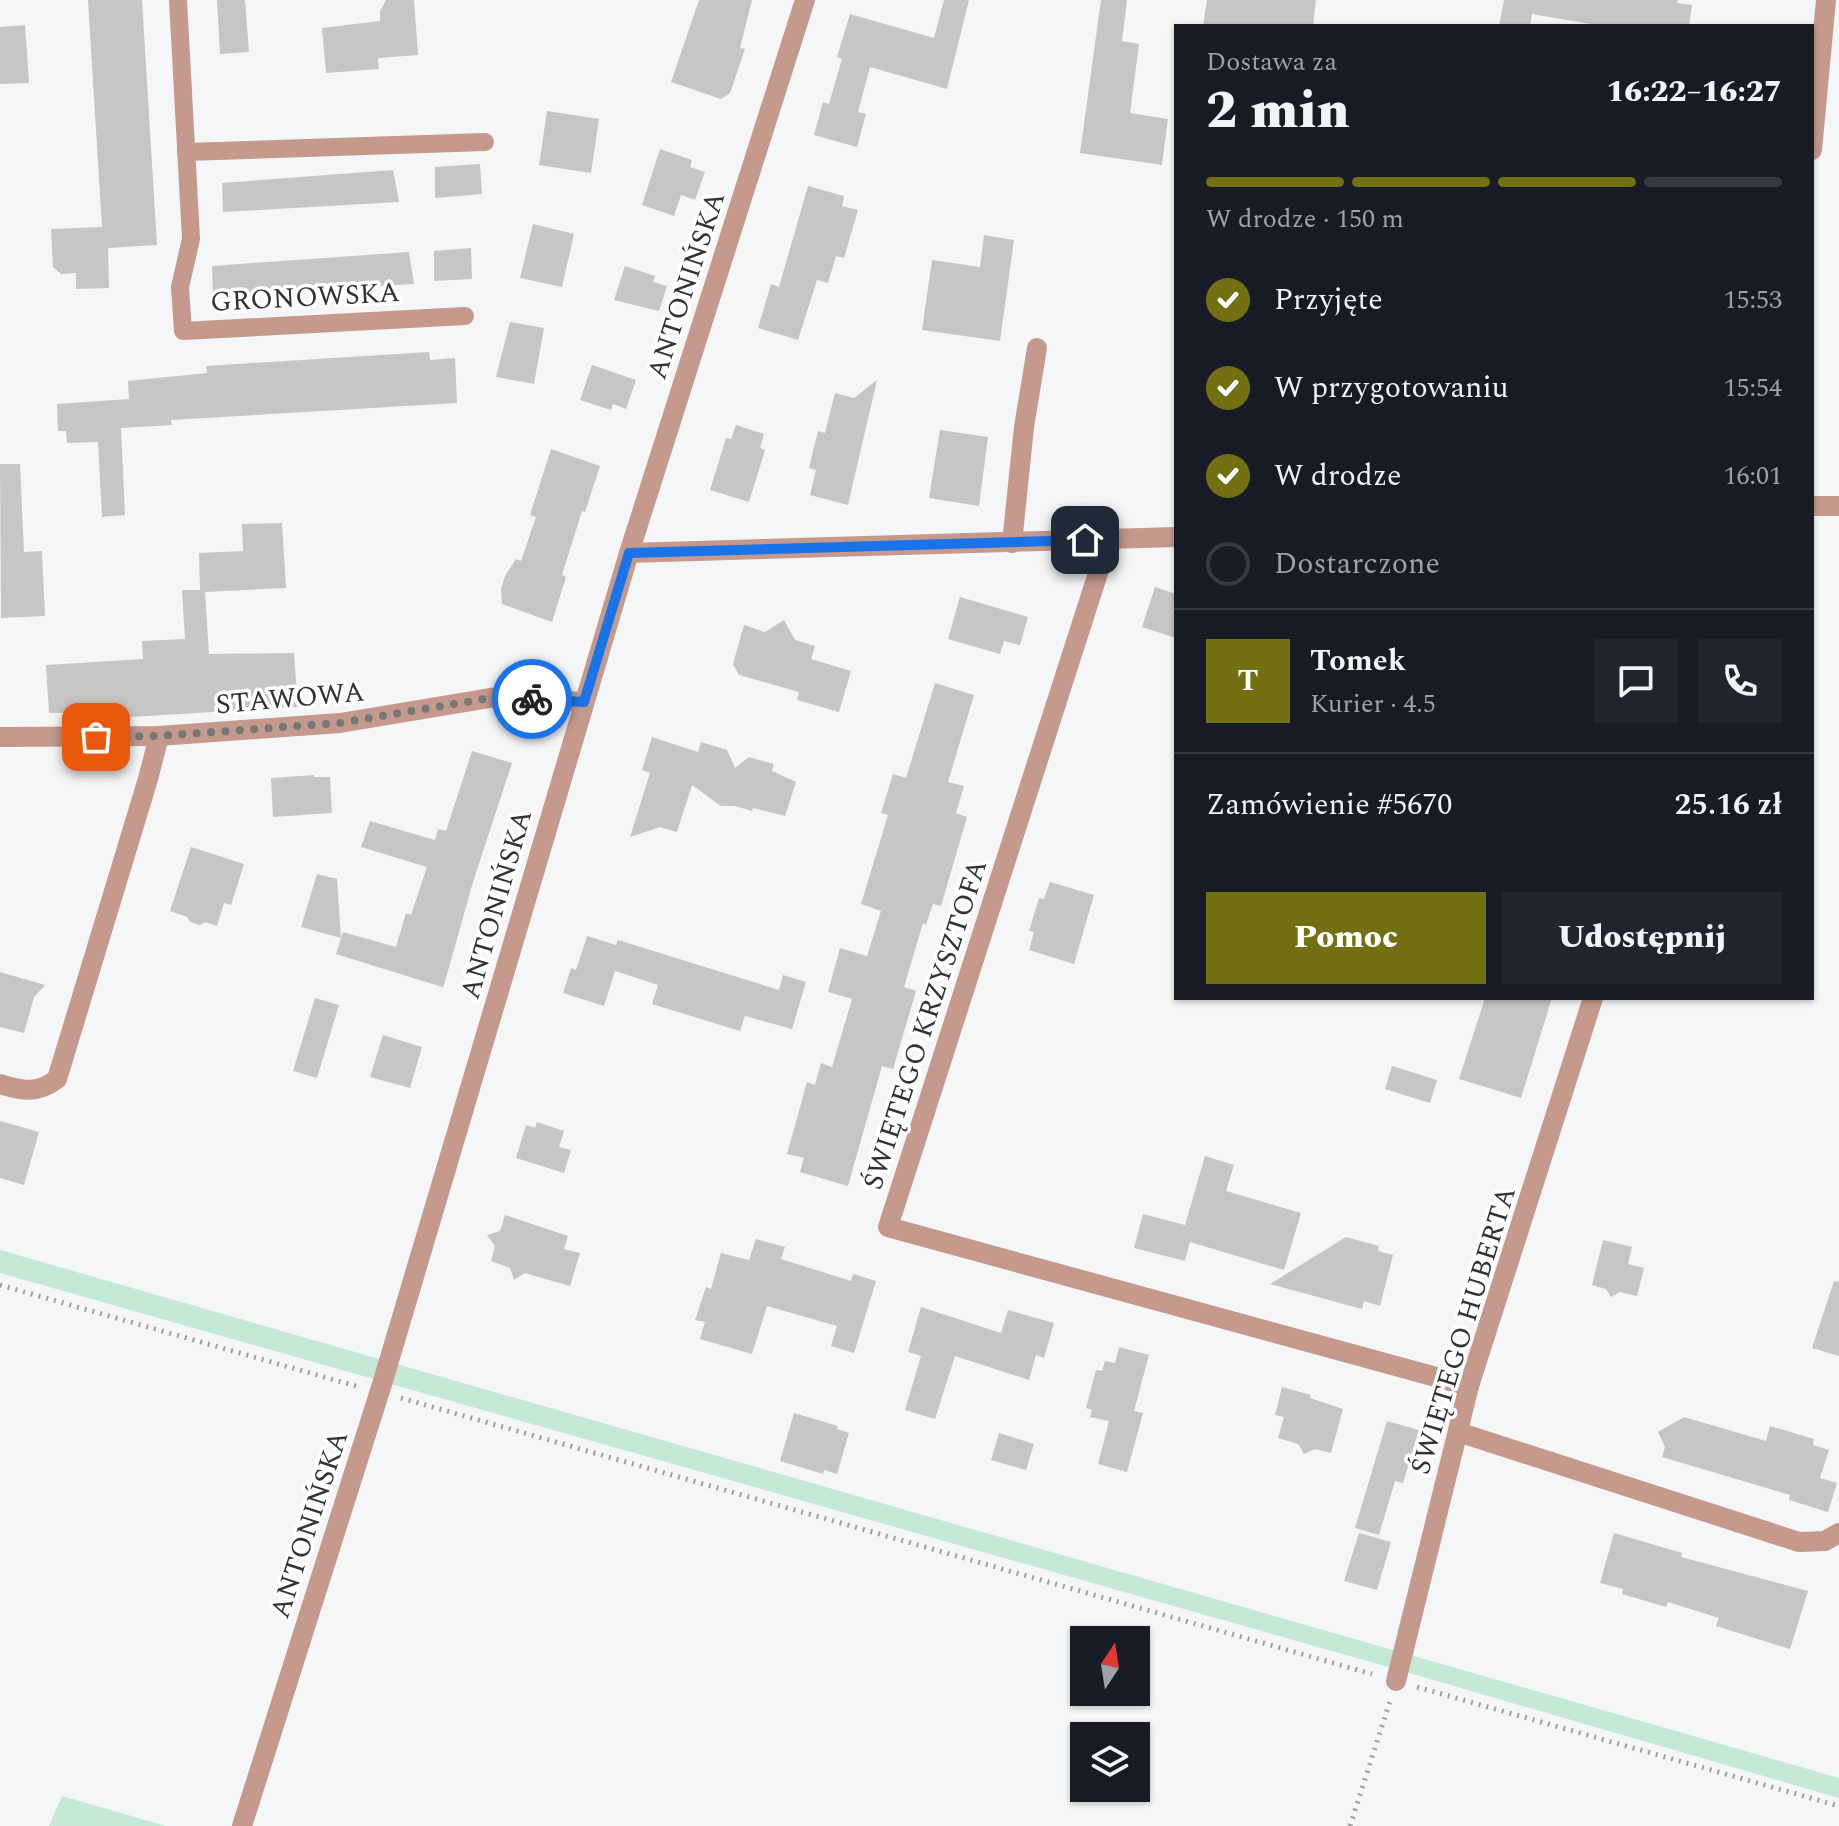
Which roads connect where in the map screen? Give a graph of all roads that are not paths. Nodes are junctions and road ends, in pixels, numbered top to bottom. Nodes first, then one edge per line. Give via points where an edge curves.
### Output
1 (178, 0) edge
2 (805, 0) edge
3 (1826, 0) edge
4 (1814, 129) edge
5 (485, 142) dead end
6 (186, 152) junction
7 (465, 316) dead end
8 (1037, 348) dead end
9 (1814, 506) edge
10 (1839, 506) edge
11 (1174, 537) edge
12 (1109, 539) junction
13 (1012, 543) junction
14 (629, 553) junction
15 (584, 702) junction
16 (159, 736) junction
17 (0, 737) edge
18 (1592, 1000) edge
19 (0, 1084) edge
20 (1469, 1386) junction
21 (1458, 1432) junction
22 (1839, 1533) edge
23 (1396, 1681) road end
24 (242, 1826) edge

1 - 6 lane, GRONOWSKA
2 - 14 street, ANTONIŃSKA
3 - 4 street
5 - 6 lane
6 - 7 lane, GRONOWSKA via 191,239 180,287 183,331
8 - 13 street
9 - 10 street
11 - 12 street
12 - 13 street
12 - 20 street, ŚWIĘTEGO KRZYSZTOFA via 888,1227
13 - 14 street
14 - 15 street, ANTONIŃSKA
15 - 16 street, STAWOWA via 496,697 340,723
15 - 24 street, ANTONIŃSKA via 379,1392
16 - 17 street, STAWOWA
16 - 19 street via 57,1079 43,1090
18 - 20 street, ŚWIĘTEGO HUBERTA
20 - 21 street, ŚWIĘTEGO HUBERTA
21 - 22 street via 1799,1542 1825,1541
21 - 23 street, ŚWIĘTEGO HUBERTA

